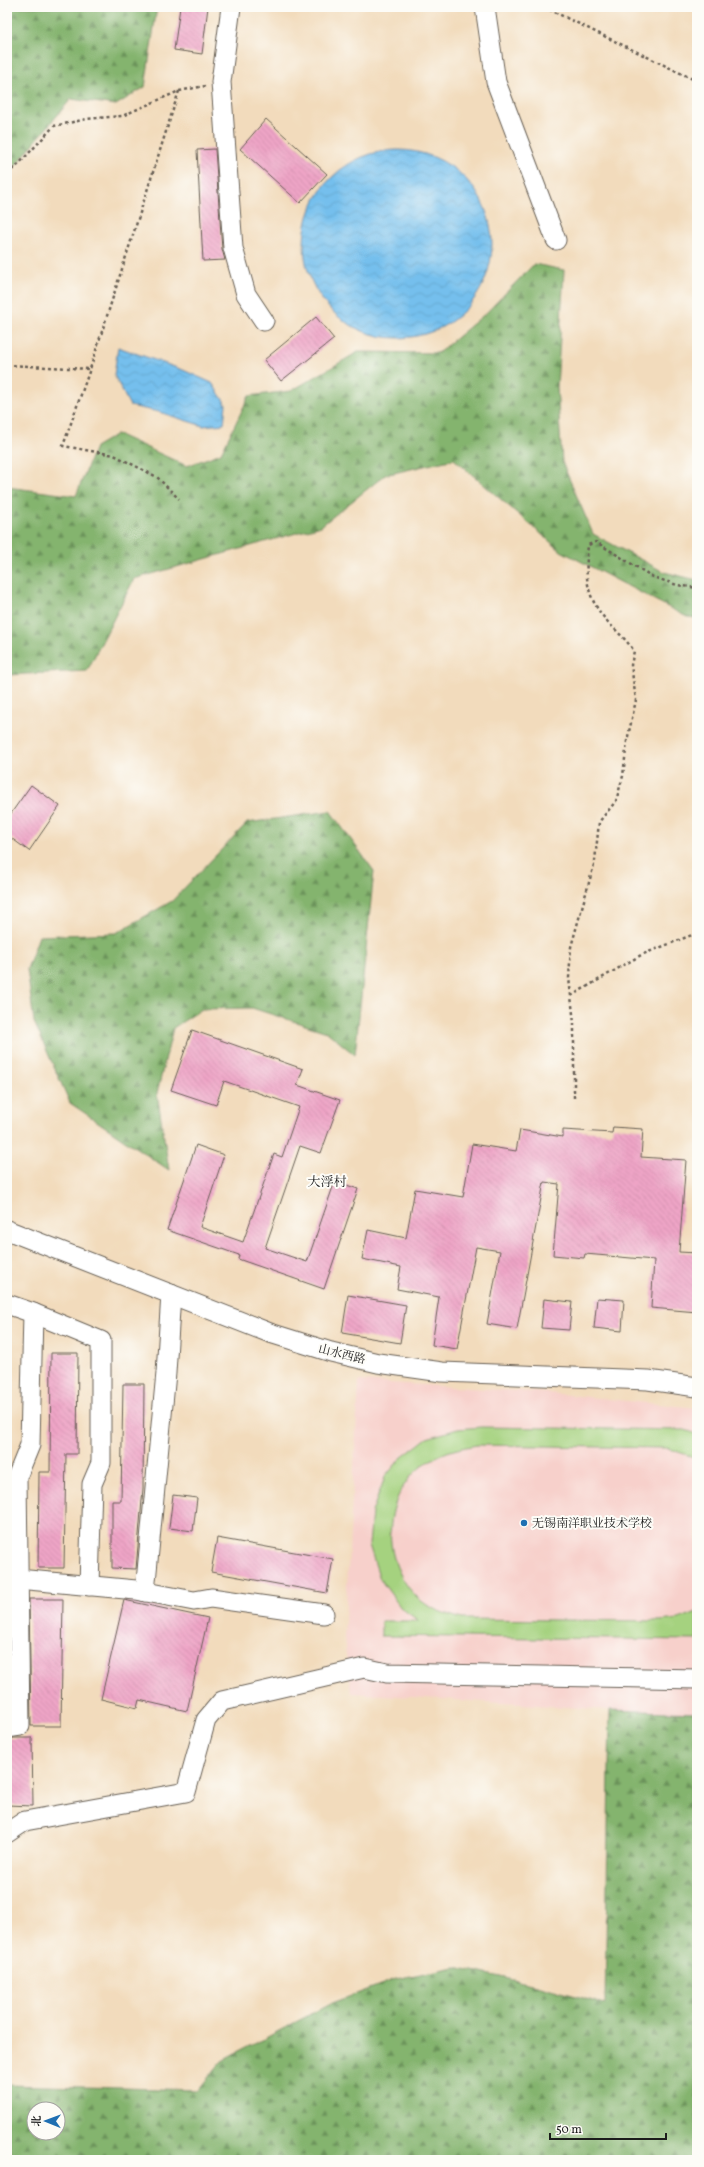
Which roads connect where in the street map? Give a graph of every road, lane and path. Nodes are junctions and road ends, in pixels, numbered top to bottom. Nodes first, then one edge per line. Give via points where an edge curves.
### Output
1 (231, 7) edge
2 (485, 7) edge
3 (544, 7) edge
4 (697, 81) edge
5 (221, 82) junction
6 (179, 91) junction
7 (7, 173) edge
8 (556, 240) dead end
9 (264, 321) dead end
10 (7, 365) edge
11 (90, 369) junction
12 (179, 499) dead end
13 (697, 588) edge
14 (697, 934) edge
15 (571, 996) junction
16 (574, 1098) dead end
17 (7, 1230) edge
18 (171, 1294) junction
19 (7, 1304) edge
20 (33, 1313) junction
21 (697, 1387) edge
22 (13, 1579) edge
23 (89, 1586) junction
24 (145, 1592) junction
25 (324, 1614) dead end
26 (697, 1679) edge
27 (7, 1728) edge
28 (7, 1833) edge

1 - 5 street
2 - 8 street via 496,82
3 - 4 path
5 - 6 path
5 - 9 street via 233,248 246,294
6 - 7 path via 122,116 87,119 54,126 16,167
6 - 11 path
10 - 11 path
11 - 12 path via 63,446 114,455 157,477
13 - 15 path via 652,577 596,542 588,544 586,564 589,595 607,621 625,637 634,651 631,665 636,700 623,776 616,802 599,822 595,861 571,947
14 - 15 path via 641,955
15 - 16 path via 574,1023
17 - 18 street, 山水西路
18 - 21 street, 山水西路 via 270,1333 378,1363 442,1372 648,1380
18 - 24 street
19 - 20 street
20 - 22 street via 30,1444 17,1476
20 - 23 street via 101,1341 101,1463 92,1484
22 - 23 street
22 - 27 street via 20,1726
23 - 24 street
24 - 25 street via 194,1601 211,1598
26 - 28 street via 387,1673 364,1668 222,1701 206,1720 186,1792 25,1821

